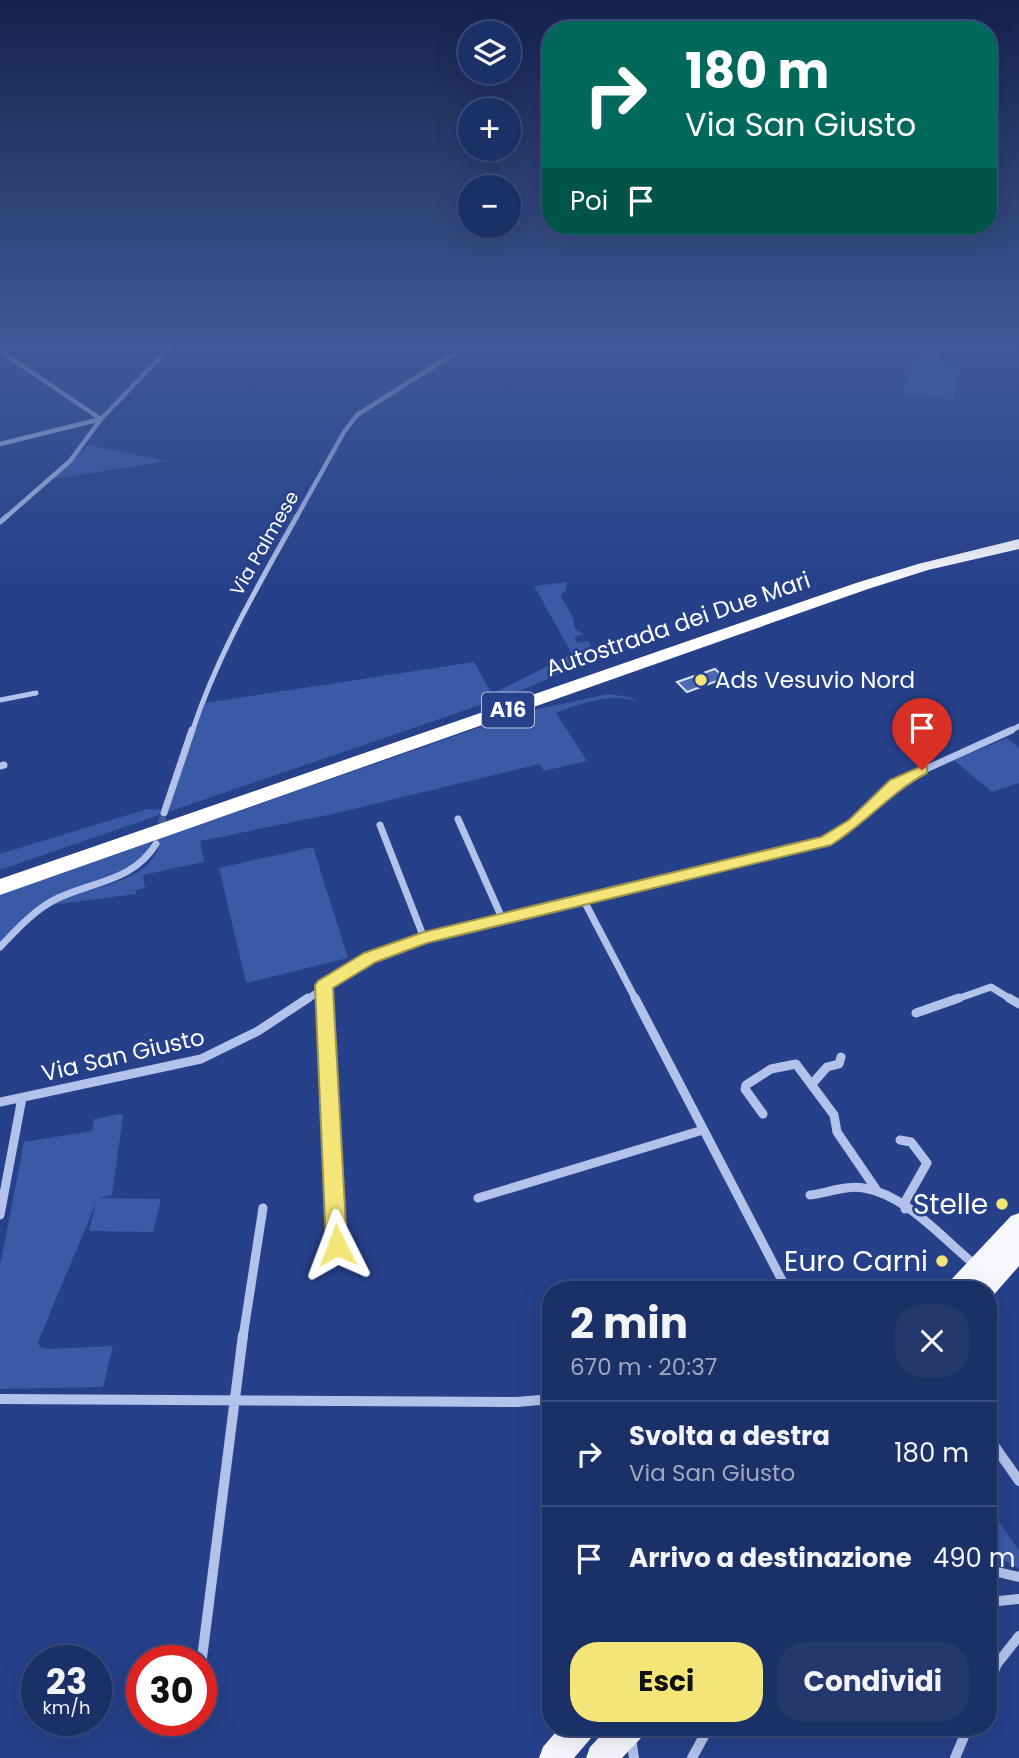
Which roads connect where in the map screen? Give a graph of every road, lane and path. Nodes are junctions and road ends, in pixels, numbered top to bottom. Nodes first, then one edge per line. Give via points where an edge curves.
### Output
1 (64, 428) edge
2 (94, 428) edge
3 (347, 428) edge
4 (0, 444) edge
5 (0, 522) edge
6 (1019, 539) edge
7 (1019, 544) edge
8 (36, 693) dead end
9 (0, 699) edge
10 (1019, 726) edge
11 (164, 813) tunnel mouth
12 (458, 819) dead end
13 (380, 825) dead end
14 (156, 844) tunnel mouth
15 (0, 878) edge
16 (0, 887) edge
17 (583, 899) junction
18 (502, 918) junction
19 (424, 938) junction
20 (0, 947) edge
21 (324, 985) junction
22 (1019, 1004) edge
23 (916, 1013) dead end
24 (841, 1057) dead end
25 (811, 1084) junction
26 (22, 1098) junction
27 (0, 1102) edge
28 (762, 1114) dead end
29 (703, 1130) junction
30 (901, 1140) dead end
31 (878, 1192) junction
32 (810, 1195) dead end
33 (478, 1198) dead end
34 (263, 1208) dead end
35 (905, 1209) junction
36 (0, 1214) edge
37 (1019, 1223) edge
38 (337, 1245) dead end
39 (1019, 1249) edge
40 (980, 1278) edge
41 (781, 1281) edge
42 (0, 1399) edge
43 (233, 1399) junction
44 (542, 1400) edge
45 (997, 1449) edge
46 (1019, 1481) edge
47 (997, 1570) edge
48 (1019, 1577) edge
49 (1019, 1599) edge
50 (997, 1601) edge
51 (1019, 1636) edge
52 (204, 1645) edge
53 (997, 1664) edge
54 (572, 1736) edge
55 (622, 1736) edge
56 (630, 1736) edge
57 (704, 1736) edge
58 (964, 1736) edge
59 (554, 1758) edge
60 (601, 1758) edge
61 (634, 1758) edge
62 (692, 1758) edge
63 (955, 1758) edge

1 - 4 street
2 - 5 street via 70,461
3 - 11 street, Via Palmese via 242,614 203,698
6 - 15 highway, Autostrada dei Due Mari / A16 via 855,582
7 - 16 highway, Autostrada dei Due Mari / A16 via 862,586
8 - 9 street
10 - 17 street, Via San Giusto via 982,747 907,777 854,823 825,841
12 - 18 street
13 - 19 street
14 - 20 street via 148,860 133,873 49,903
17 - 18 street, Via San Giusto
17 - 29 street
18 - 19 street, Via San Giusto
19 - 21 street, Via San Giusto via 370,958
21 - 26 street, Via San Giusto via 258,1031 201,1059
21 - 38 street
22 - 23 street via 991,988
24 - 25 street via 839,1064 829,1066
25 - 28 street via 796,1064 771,1069 745,1087
25 - 31 street
26 - 27 street, Via San Giusto
26 - 36 street
29 - 33 street
29 - 41 street
30 - 35 street via 911,1142 928,1163 906,1199
31 - 32 street via 848,1188
31 - 35 street
34 - 43 street
35 - 40 street
37 - 40 main road
39 - 40 main road
42 - 43 street
43 - 44 street
43 - 52 street
45 - 46 street
47 - 48 street
49 - 50 street
51 - 53 street
54 - 59 main road
55 - 60 main road
56 - 61 street
57 - 62 street
58 - 63 street

